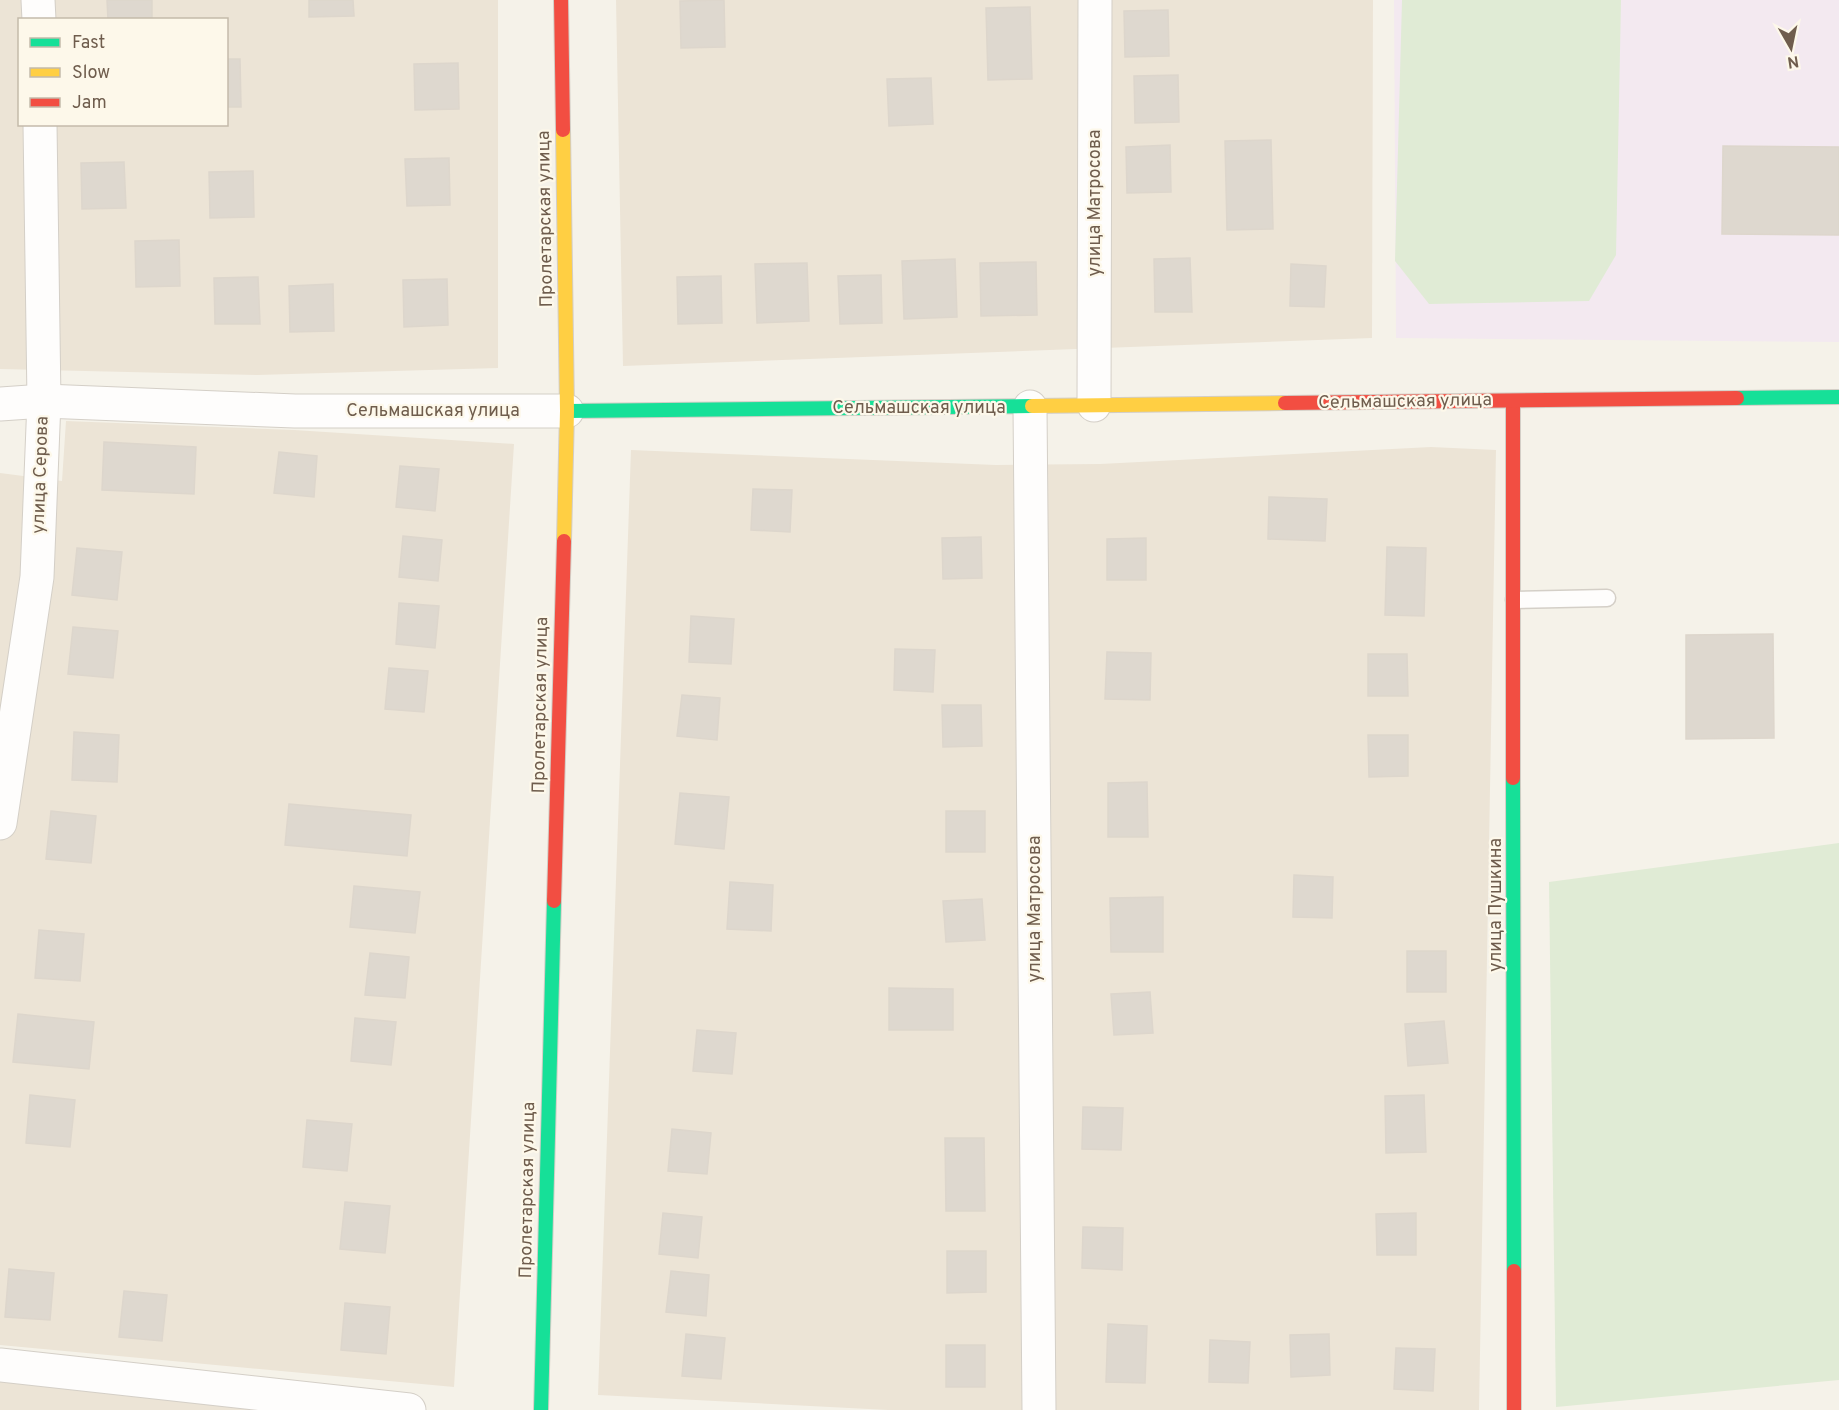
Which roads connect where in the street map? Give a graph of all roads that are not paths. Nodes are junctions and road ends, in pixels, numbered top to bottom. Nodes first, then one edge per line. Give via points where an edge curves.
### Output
1 (39, 0) edge
2 (561, 0) edge
3 (1095, 0) edge
4 (39, 18) edge
5 (40, 126) edge
6 (1839, 397) edge
7 (44, 401) junction
8 (1514, 401) junction
9 (0, 404) edge
10 (1094, 405) junction
11 (1030, 407) junction
12 (567, 411) junction
13 (1607, 598) dead end
14 (1514, 600) junction
15 (1, 809) edge
16 (0, 1365) edge
17 (409, 1410) edge
18 (541, 1410) edge
19 (1039, 1410) edge
20 (1514, 1410) edge

1 - 4 street
2 - 12 main road, Пролетарская улица
3 - 10 street, улица Матросова
5 - 7 street, улица Серова
6 - 8 main road, Сельмашская улица
7 - 9 street, Сельмашская улица
7 - 12 street, Сельмашская улица via 296,411
7 - 15 street, улица Серова via 37,577
8 - 10 main road, Сельмашская улица
8 - 14 main road, улица Пушкина
10 - 11 main road, Сельмашская улица
11 - 12 main road, Сельмашская улица
11 - 19 street, улица Матросова
12 - 18 main road, Пролетарская улица
13 - 14 lane
14 - 20 main road, улица Пушкина
16 - 17 street

